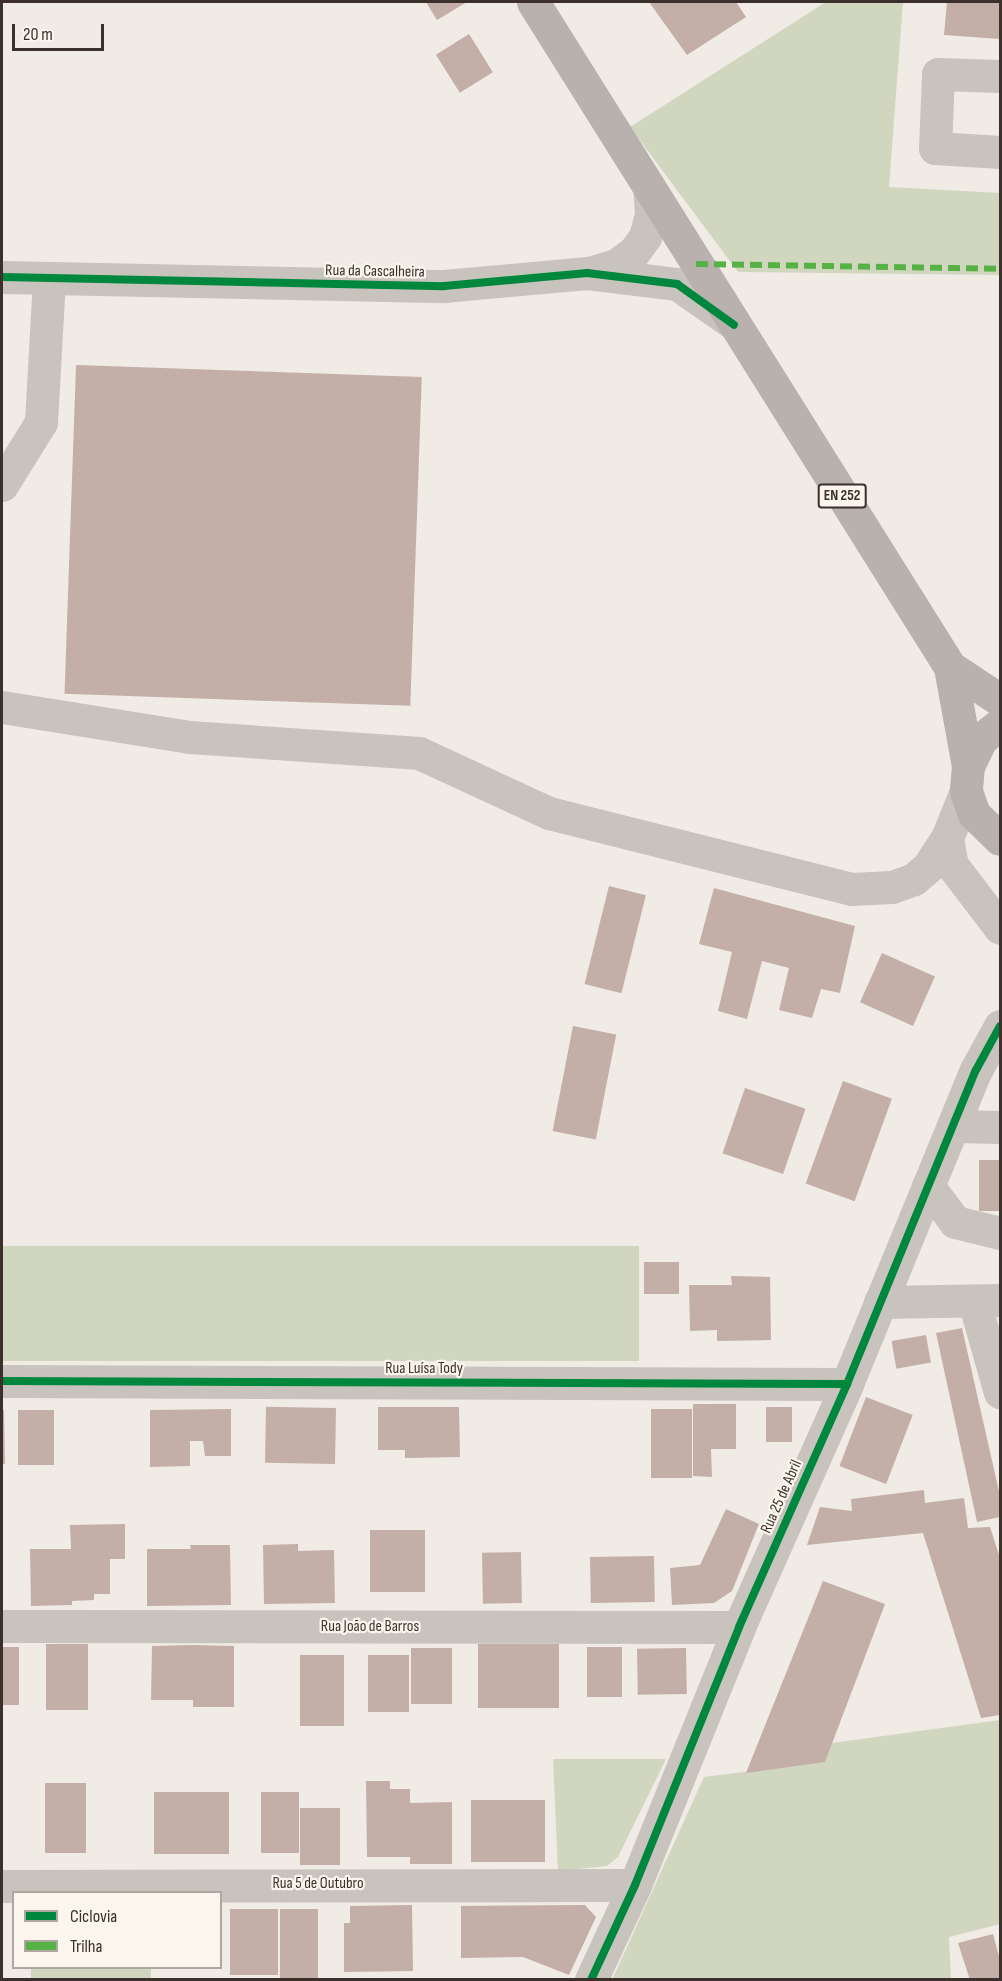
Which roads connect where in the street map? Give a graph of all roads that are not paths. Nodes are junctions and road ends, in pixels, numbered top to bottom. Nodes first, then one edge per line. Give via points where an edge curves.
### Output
1 (533, 2) edge
2 (1000, 76) edge
3 (1000, 152) edge
4 (649, 188) junction
5 (587, 273) junction
6 (2, 277) edge
7 (49, 280) junction
8 (734, 325) junction
9 (2, 485) edge
10 (950, 667) junction
11 (1000, 700) edge
12 (2, 706) edge
13 (1000, 724) edge
14 (967, 778) junction
15 (947, 838) junction
16 (997, 838) edge
17 (1000, 928) edge
18 (1000, 1026) edge
19 (953, 1126) junction
20 (1000, 1127) edge
21 (928, 1186) junction
22 (1000, 1233) edge
23 (987, 1300) edge
24 (880, 1302) junction
25 (2, 1381) edge
26 (847, 1384) junction
27 (1000, 1392) edge
28 (2, 1626) edge
29 (739, 1627) junction
30 (635, 1885) junction
31 (2, 1886) edge
32 (591, 1980) edge

1 - 4 main road, EN 252
2 - 3 street via 938,74 935,148
4 - 5 street, Rua da Cascalheira via 651,214 645,237 634,252 616,264
4 - 8 main road, EN 252
5 - 7 street, Rua da Cascalheira via 444,286
5 - 8 street, Rua da Cascalheira via 677,285
6 - 7 street, Rua da Cascalheira
7 - 9 street via 41,422
8 - 10 main road, EN 252
10 - 11 main road, EN 252
10 - 14 main road, EN 252
12 - 15 street via 190,737 419,753 559,816 851,889 892,888 914,879 928,867
13 - 14 main road via 981,739
14 - 15 street
14 - 16 main road, EN 252 via 974,814
15 - 17 street via 952,865
18 - 19 street, Rua 25 de Abril via 976,1070
19 - 20 street
19 - 21 street, Rua 25 de Abril
21 - 22 street via 955,1222
21 - 24 street, Rua 25 de Abril
23 - 24 street
23 - 27 street
24 - 26 street, Rua 25 de Abril
25 - 26 street, Rua Luísa Tody
26 - 29 street, Rua 25 de Abril
28 - 29 street, Rua João de Barros
29 - 30 street, Rua 25 de Abril
30 - 31 street, Rua 5 de Outubro
30 - 32 street, Rua 25 de Abril

